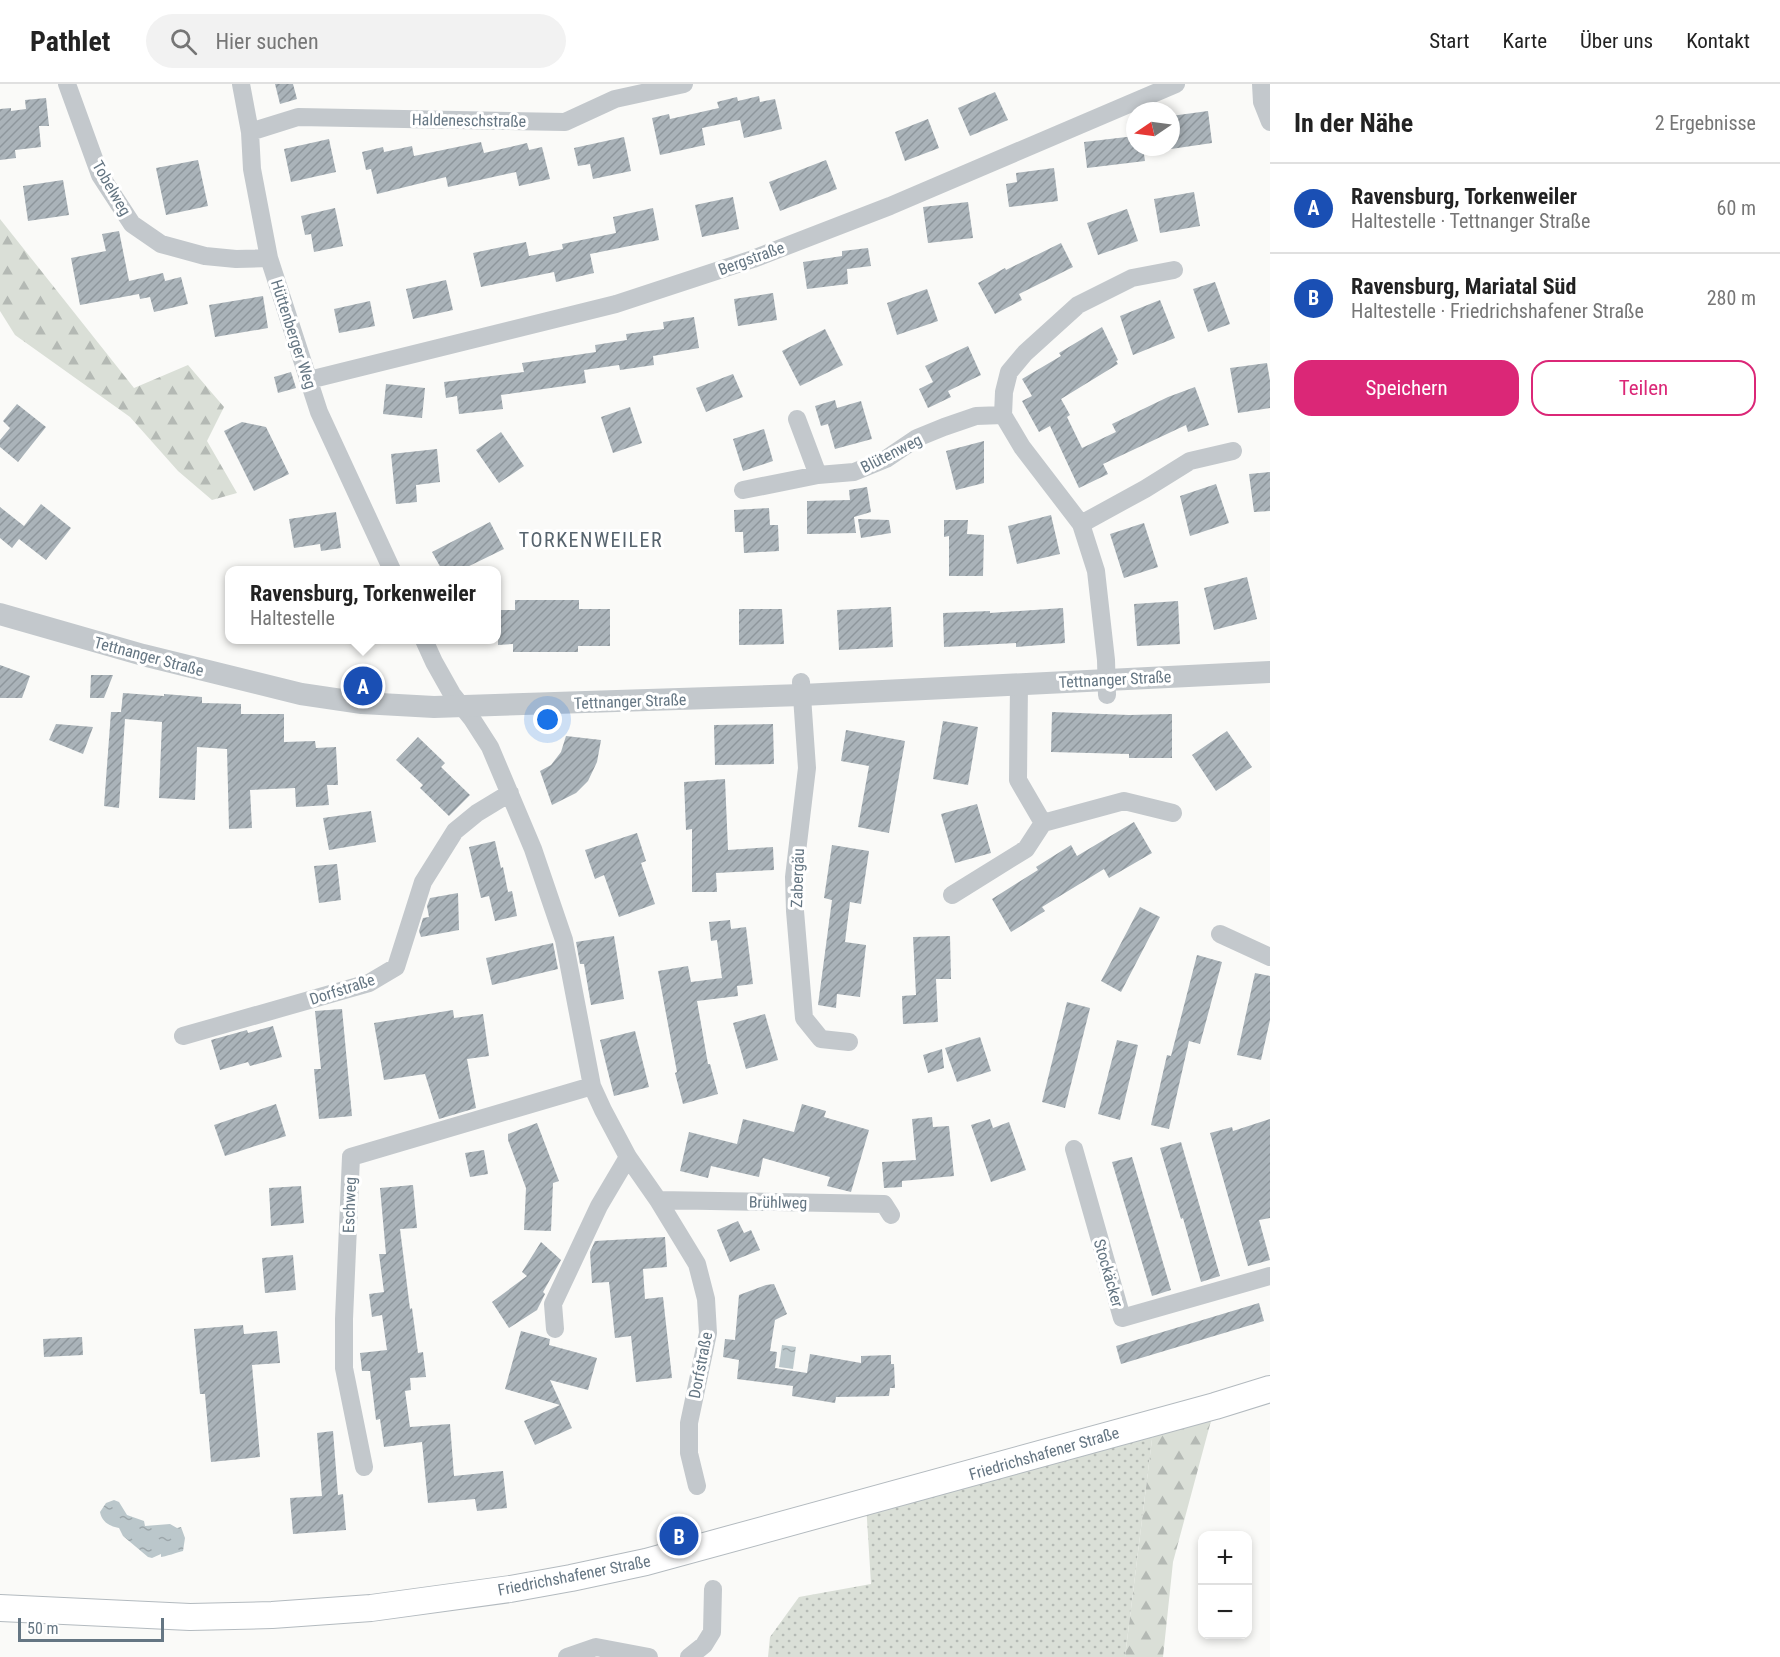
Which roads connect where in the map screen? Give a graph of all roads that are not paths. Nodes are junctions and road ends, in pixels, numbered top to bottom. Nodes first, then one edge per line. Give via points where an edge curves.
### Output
1 (67, 84) edge
2 (241, 84) edge
3 (684, 84) edge
4 (1176, 84) edge
5 (1261, 84) edge
6 (1270, 122) edge
7 (250, 132) junction
8 (269, 258) junction
9 (1174, 270) dead end
10 (309, 380) junction
11 (1002, 415) junction
12 (797, 419) dead end
13 (1233, 451) dead end
14 (818, 476) junction
15 (743, 490) dead end
16 (1081, 524) junction
17 (390, 566) edge
18 (0, 614) edge
19 (426, 644) edge
20 (1270, 672) edge
21 (1019, 684) junction
22 (1107, 687) junction
23 (802, 689) junction
24 (463, 707) junction
25 (510, 793) junction
26 (1173, 813) dead end
27 (1043, 823) junction
28 (952, 895) dead end
29 (1220, 934) dead end
30 (1270, 957) edge
31 (183, 1036) dead end
32 (849, 1042) dead end
33 (592, 1086) junction
34 (1074, 1149) dead end
35 (628, 1157) junction
36 (658, 1200) junction
37 (891, 1215) dead end
38 (1270, 1276) edge
39 (555, 1329) dead end
40 (1270, 1389) edge
41 (364, 1467) dead end
42 (697, 1486) dead end
43 (713, 1588) dead end
44 (0, 1608) edge
45 (567, 1657) edge
46 (649, 1657) edge
47 (689, 1657) edge

1 - 8 street, Tobelweg via 100,175 132,224 161,244 205,256
2 - 7 street, Hüttenberger Weg
3 - 7 street, Haldeneschstraße via 615,99 566,122 298,117
4 - 10 street, Bergstraße via 890,206 753,259 616,304
5 - 6 street via 1262,102
7 - 8 street, Hüttenberger Weg via 252,169
8 - 10 street, Hüttenberger Weg
9 - 11 street via 1132,278 1078,305 1009,372
10 - 17 street, Hüttenberger Weg via 319,412
11 - 14 street, Blütenweg via 976,416 944,427 854,472
11 - 16 street
12 - 14 street
13 - 16 street via 1190,461
14 - 15 street, Blütenweg
16 - 22 street via 1096,571
18 - 24 street, Tettnanger Straße via 301,694 362,703
19 - 24 street
20 - 22 street, Tettnanger Straße
21 - 22 street, Tettnanger Straße
21 - 23 street, Tettnanger Straße
21 - 27 street via 1018,780
23 - 24 street, Tettnanger Straße
23 - 32 street, Zabergäu via 807,768 794,877 804,1018 821,1039
24 - 25 street, Dorfstraße via 490,747
25 - 31 street, Dorfstraße via 455,831 423,882 396,967 369,983
25 - 33 street, Dorfstraße via 564,939
26 - 27 street via 1124,801
27 - 28 street via 1026,849
29 - 30 street
33 - 35 street, Dorfstraße
33 - 41 street, Eschweg via 351,1157 344,1368
34 - 38 street, Stockäcker via 1122,1318
35 - 36 street, Dorfstraße
35 - 39 street via 599,1206 553,1304
36 - 37 street, Brühlweg via 885,1204
36 - 42 street, Dorfstraße via 697,1264 706,1299 708,1333 689,1423 689,1453
40 - 44 main road, Friedrichshafener Straße via 698,1548 613,1570 510,1589 371,1608 272,1615 190,1617
43 - 47 street via 712,1632
45 - 46 street via 596,1647

